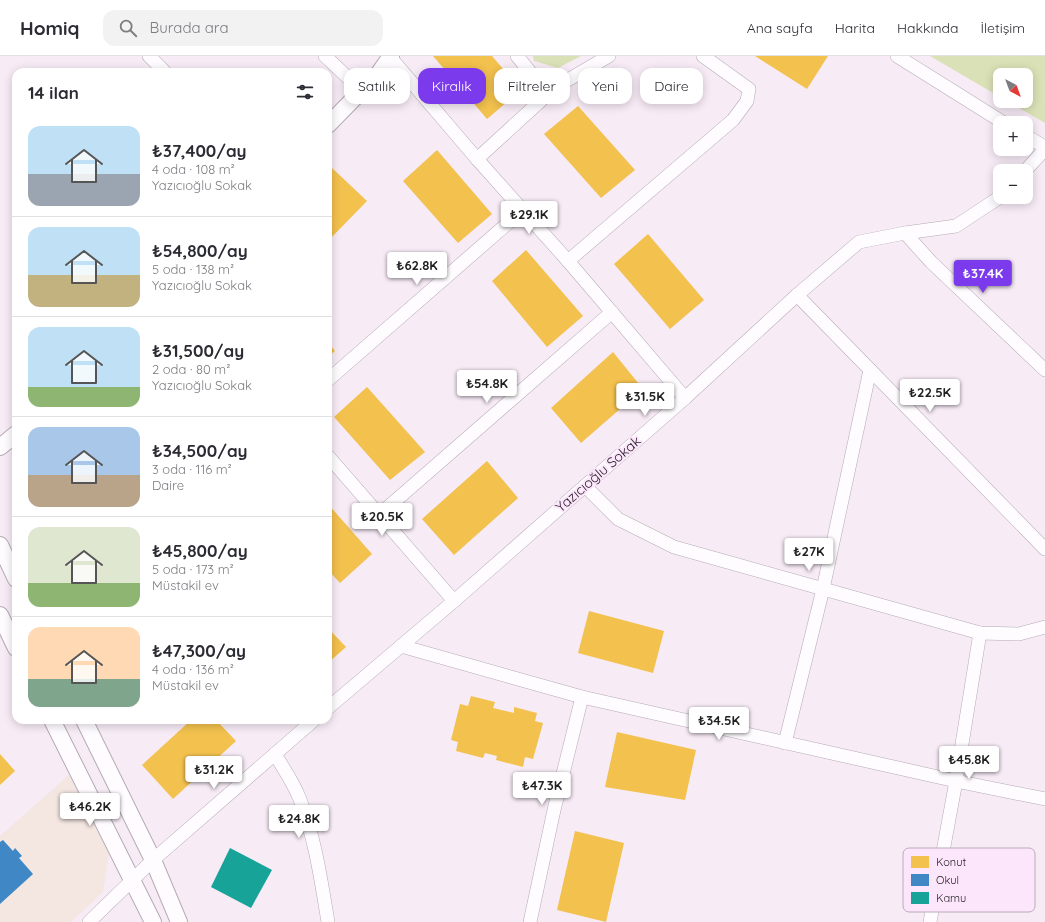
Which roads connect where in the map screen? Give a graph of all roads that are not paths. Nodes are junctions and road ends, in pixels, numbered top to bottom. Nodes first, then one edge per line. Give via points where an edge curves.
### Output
1 (149, 56) edge
2 (326, 56) edge
3 (517, 56) edge
4 (609, 56) edge
5 (703, 56) edge
6 (897, 56) edge
7 (391, 57) edge
8 (161, 68) edge
9 (382, 68) edge
10 (527, 68) edge
11 (344, 74) edge
12 (570, 79) edge
13 (349, 104) edge
14 (537, 104) edge
15 (993, 116) edge
16 (332, 121) edge
17 (1033, 140) edge
18 (1045, 148) edge
19 (477, 159) junction
20 (1032, 164) edge
21 (993, 202) edge
22 (523, 210) junction
23 (905, 233) junction
24 (568, 261) junction
25 (797, 296) junction
26 (612, 312) junction
27 (870, 370) junction
28 (1045, 370) edge
29 (332, 377) edge
30 (685, 398) junction
31 (12, 437) edge
32 (0, 447) edge
33 (332, 461) edge
34 (586, 486) junction
35 (379, 514) junction
36 (0, 545) edge
37 (1045, 549) edge
38 (12, 570) edge
39 (823, 589) junction
40 (454, 601) junction
41 (0, 615) edge
42 (1045, 628) edge
43 (980, 633) junction
44 (12, 640) edge
45 (401, 646) junction
46 (582, 697) junction
47 (332, 705) edge
48 (54, 724) edge
49 (86, 724) edge
50 (309, 724) edge
51 (785, 743) junction
52 (275, 754) junction
53 (956, 781) junction
54 (1045, 799) edge
55 (944, 848) edge
56 (153, 860) junction
57 (133, 880) junction
58 (932, 912) edge
59 (89, 922) edge
60 (153, 922) edge
61 (179, 922) edge
62 (328, 922) edge
63 (530, 922) edge
64 (930, 922) edge

1 - 8 street
2 - 11 street
3 - 10 street
4 - 12 street
5 - 24 street via 750,89 747,101 733,120
6 - 15 street
7 - 9 street
7 - 19 street
13 - 16 street
14 - 19 street
17 - 18 street
18 - 20 street
19 - 22 street
21 - 23 street, Yazıcıoğlu Sokak via 956,226
22 - 24 street
22 - 29 street
23 - 25 street, Yazıcıoğlu Sokak via 859,242
23 - 28 street via 931,262
24 - 26 street
25 - 27 street
25 - 30 street, Yazıcıoğlu Sokak
26 - 30 street
26 - 35 street
27 - 37 street
27 - 39 street
30 - 34 street, Yazıcıoğlu Sokak
31 - 32 street
33 - 35 street
34 - 39 street via 618,519 674,547
34 - 40 street, Yazıcıoğlu Sokak
35 - 40 street
36 - 38 street
39 - 43 street
39 - 51 street
40 - 45 street, Yazıcıoğlu Sokak
41 - 44 street
42 - 43 street via 1019,634
43 - 53 street
45 - 46 street
45 - 47 street, Yazıcıoğlu Sokak
46 - 51 street
46 - 63 street
48 - 57 street
49 - 56 street
50 - 52 street
51 - 53 street
52 - 56 street
52 - 62 street via 298,796 312,836
53 - 54 street
53 - 55 street
56 - 57 street
56 - 61 street
57 - 59 street
57 - 60 street
58 - 64 street

